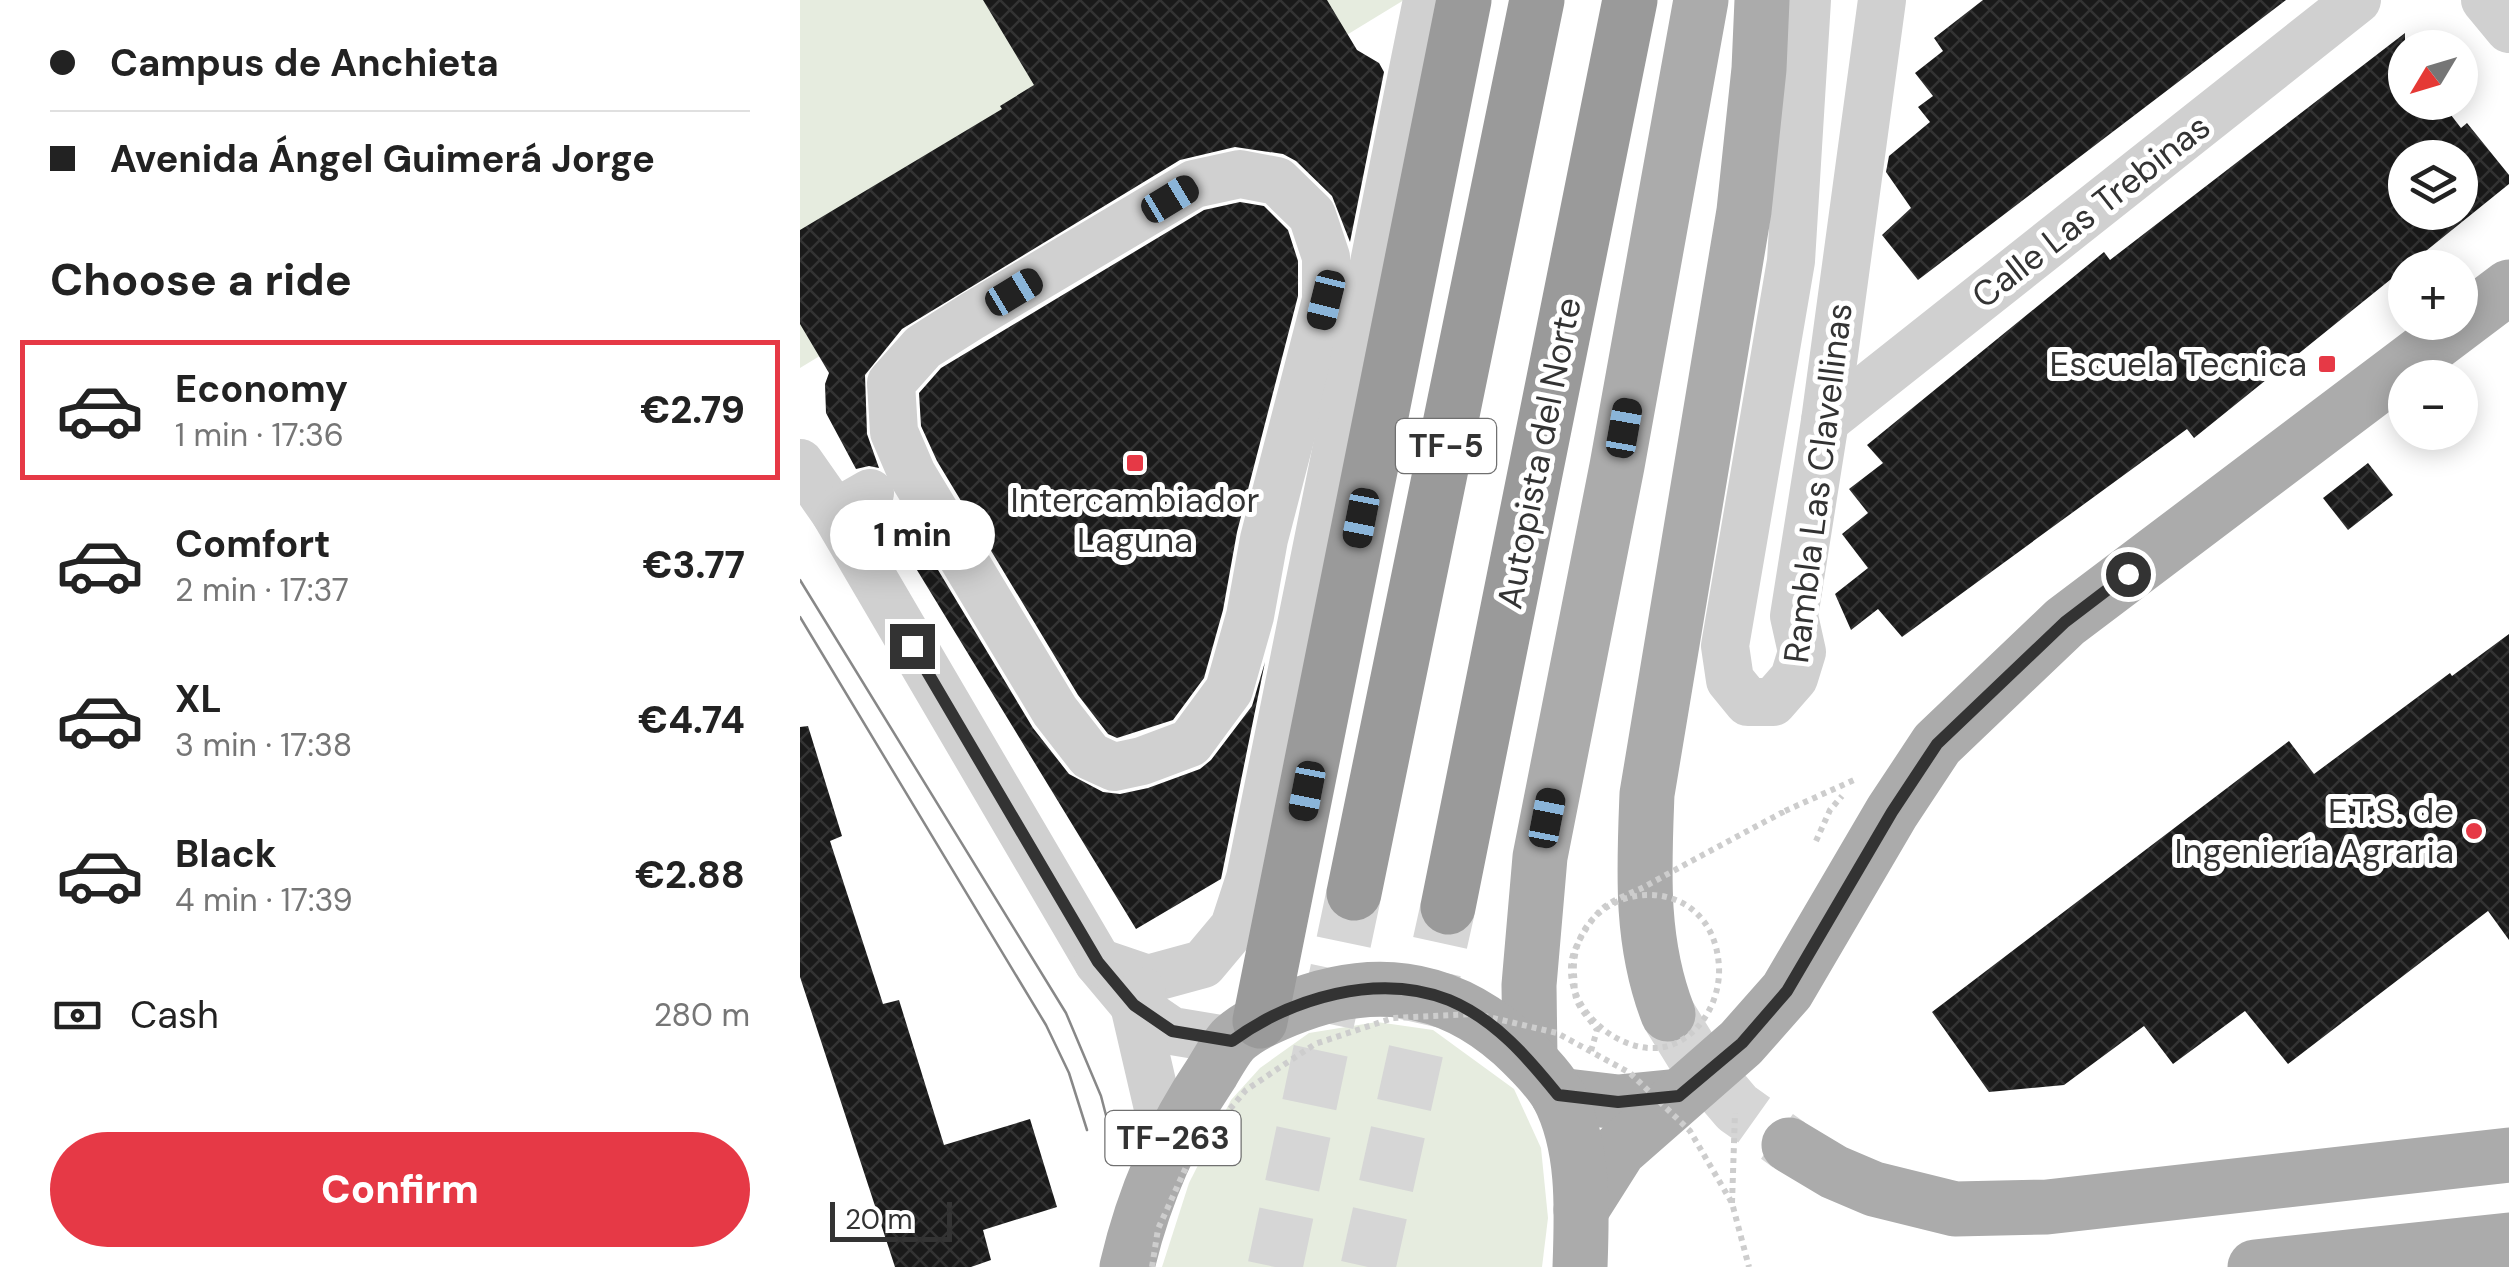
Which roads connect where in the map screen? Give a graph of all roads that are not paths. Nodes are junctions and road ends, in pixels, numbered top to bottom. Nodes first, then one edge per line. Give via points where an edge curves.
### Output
1 (1427, 0) edge
2 (1464, 0) edge
3 (1538, 0) edge
4 (1630, 0) edge
5 (1701, 0) edge
6 (1762, 0) edge
7 (1807, 0) edge
8 (2357, 0) edge
9 (2485, 0) edge
10 (1886, 4) edge
11 (2509, 29) edge
12 (2509, 288) edge
13 (1825, 421) junction
14 (1338, 448) junction
15 (800, 462) edge
16 (1275, 498) junction
17 (1318, 548) junction
18 (1266, 791) junction
19 (1292, 869) junction
20 (1354, 893) tunnel mouth
21 (1448, 907) tunnel mouth
22 (1141, 992) junction
23 (1668, 1014) tunnel mouth
24 (1246, 1031) junction
25 (1544, 1077) junction
26 (1679, 1096) junction
27 (1788, 1145) tunnel mouth
28 (1168, 1147) junction
29 (2509, 1154) edge
30 (2509, 1240) edge
31 (1589, 1243) edge
32 (1129, 1261) edge
33 (2255, 1267) edge

1 - 14 street
2 - 19 highway
3 - 20 highway, TF-5
4 - 21 highway, Autopista del Norte / TF-5
5 - 25 main road via 1540,857 1530,985
6 - 23 main road via 1744,210 1647,794 1646,932
7 - 13 street, Rambla Las Clavellinas via 1791,262 1725,646 1730,680 1748,702 1773,702 1794,678 1802,652 1794,616
8 - 13 street, Calle Las Trebinas
9 - 11 street
10 - 13 street, Rambla Las Clavellinas
12 - 26 main road via 2065,622 1937,744 1787,991 1742,1043
14 - 16 street
14 - 17 street
15 - 22 street via 852,503 1098,962
16 - 16 street via 1229,690 1190,744 1114,767 1090,756 1055,710 912,474 894,432 892,383 938,337 1194,184 1240,174 1277,181 1312,216 1326,257 1326,300
16 - 17 street
17 - 18 street
18 - 19 street
18 - 22 street via 1234,927 1203,964
19 - 24 highway
22 - 24 street via 1172,1031
22 - 28 street
24 - 25 main road via 1304,1002 1401,988 1450,1000 1492,1025
24 - 28 main road, TF-263 via 1196,1095
25 - 26 main road via 1618,1102
25 - 31 main road via 1580,1162
26 - 31 main road via 1619,1150
27 - 29 main road via 1874,1189 1955,1209 2047,1208
28 - 32 main road, TF-263
30 - 33 main road

